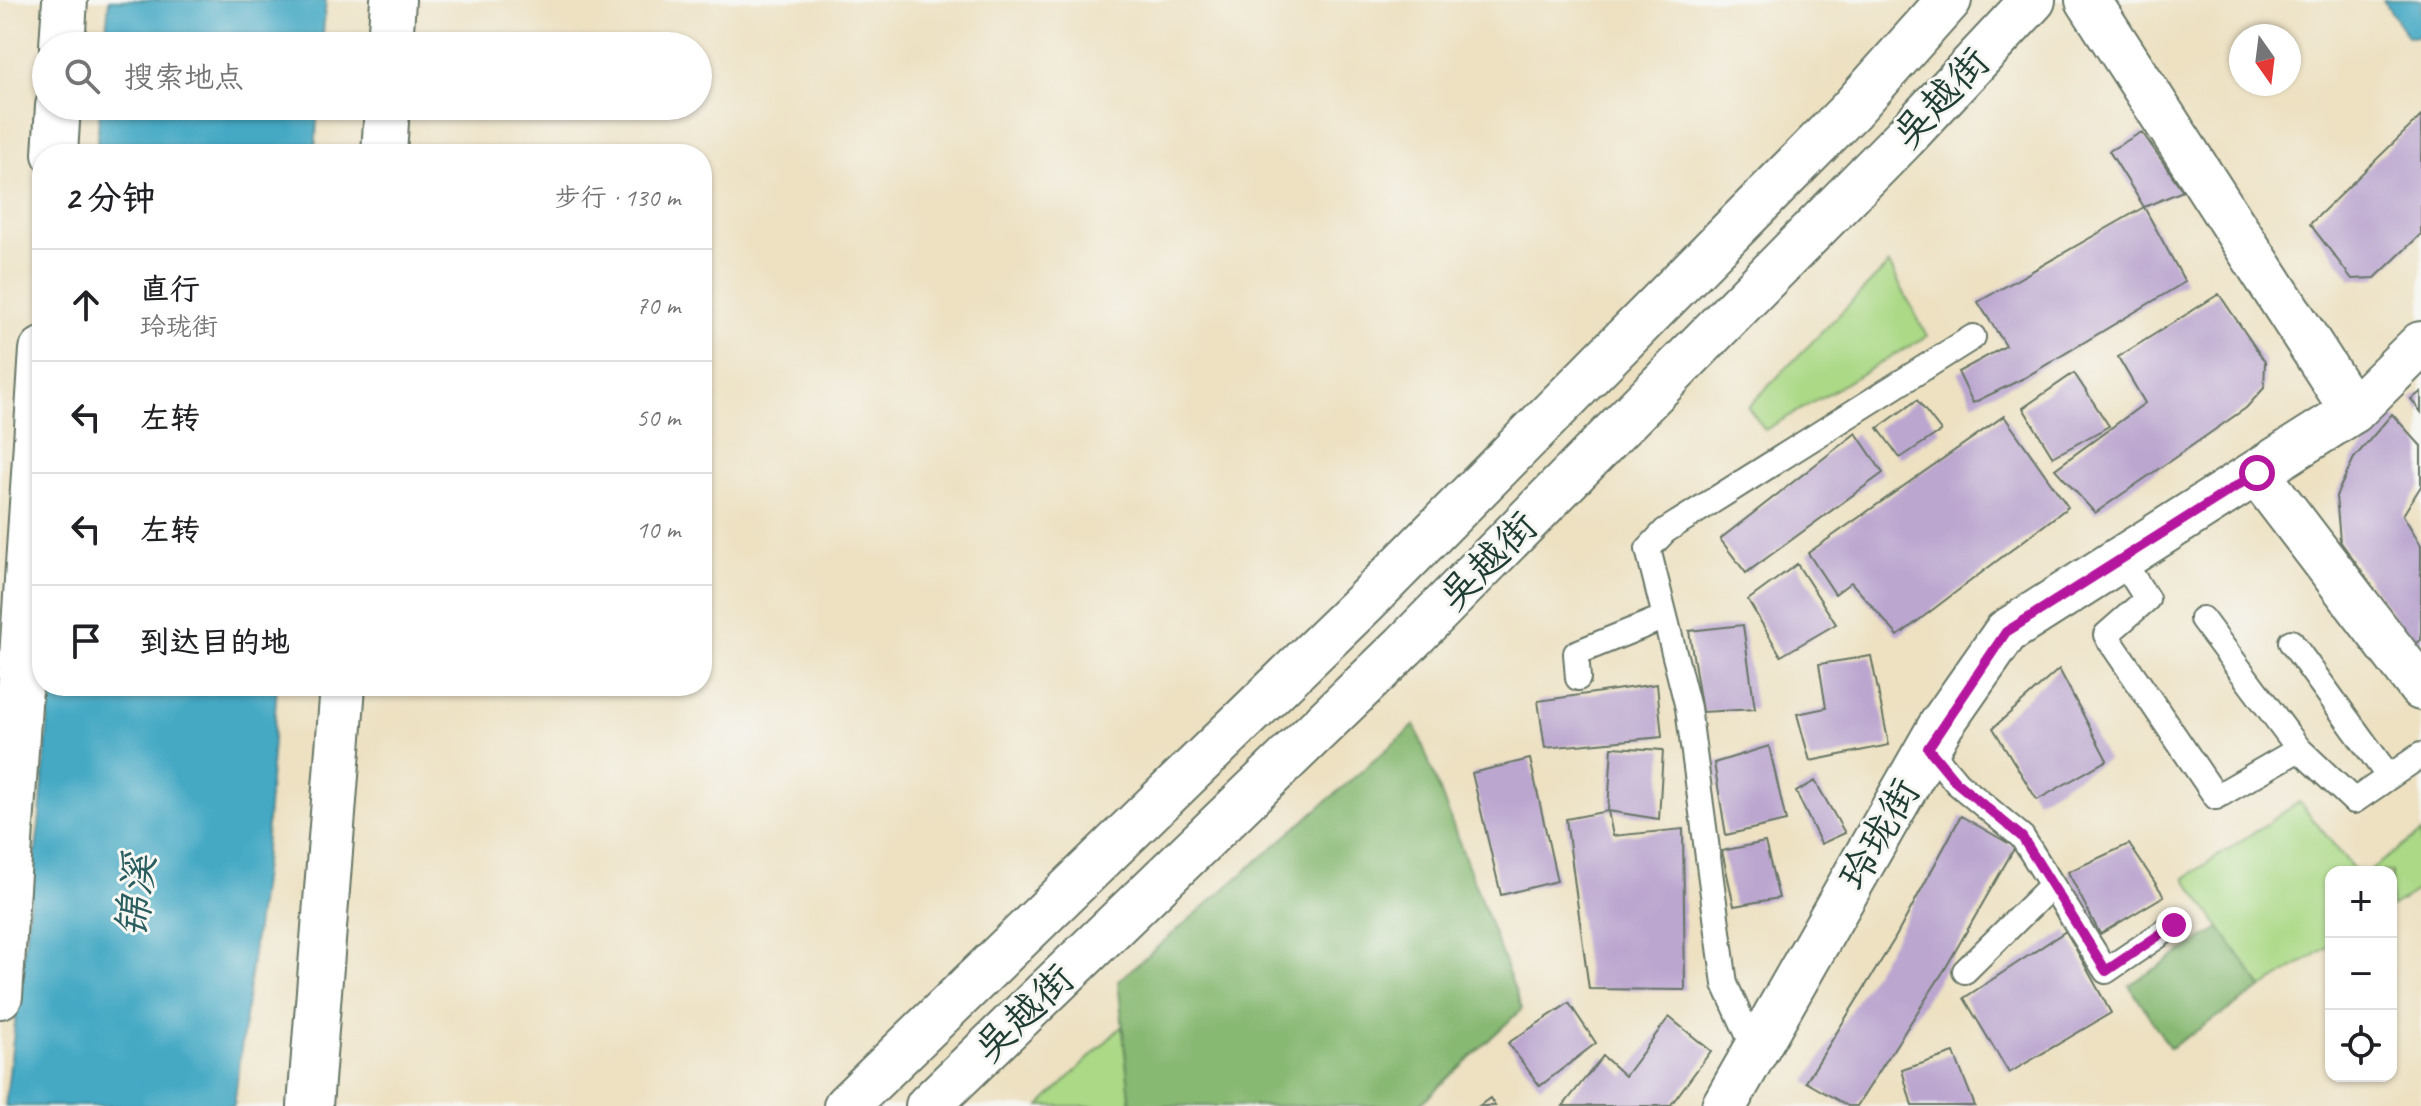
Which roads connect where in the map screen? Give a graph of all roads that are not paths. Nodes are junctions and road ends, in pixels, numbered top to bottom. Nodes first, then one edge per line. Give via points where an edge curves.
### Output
1 (65, 0) edge
2 (393, 0) edge
3 (1949, 0) edge
4 (2033, 0) edge
5 (2088, 0) edge
6 (63, 32) edge
7 (391, 32) edge
8 (57, 120) edge
9 (386, 120) edge
10 (56, 144) edge
11 (385, 144) edge
12 (1973, 337) dead end
13 (2421, 344) edge
14 (2353, 411) junction
15 (2257, 473) junction
16 (32, 504) edge
17 (2121, 558) junction
18 (1665, 617) junction
19 (2202, 619) dead end
20 (2291, 642) dead end
21 (1578, 678) dead end
22 (2421, 688) edge
23 (342, 696) edge
24 (1928, 748) junction
25 (2299, 749) junction
26 (2421, 755) edge
27 (2389, 777) junction
28 (2052, 885) junction
29 (2174, 925) dead end
30 (1965, 971) dead end
31 (0, 996) edge
32 (1755, 1050) junction
33 (310, 1106) edge
34 (846, 1106) edge
35 (928, 1106) edge
36 (1724, 1106) edge

1 - 6 main road
2 - 7 main road
3 - 34 main road, 吴越街 via 1850,111 1376,591
4 - 35 main road, 吴越街 via 1404,646
5 - 14 main road
8 - 10 main road
9 - 11 main road
12 - 18 lane via 1665,531 1648,549
13 - 14 main road, 玲珑街
14 - 15 main road, 玲珑街
15 - 17 main road, 玲珑街
15 - 22 main road
16 - 31 main road
17 - 24 main road, 玲珑街 via 2006,632
17 - 25 lane via 2147,599 2106,635 2216,797
18 - 21 lane via 1576,653
18 - 32 lane via 1688,708 1725,984
19 - 25 lane
20 - 27 lane
23 - 33 main road
24 - 28 lane via 1957,783 2022,837
24 - 32 main road, 玲珑街
25 - 27 lane via 2354,801
26 - 27 lane
28 - 29 lane via 2106,971
28 - 30 lane
32 - 36 main road, 玲珑街

